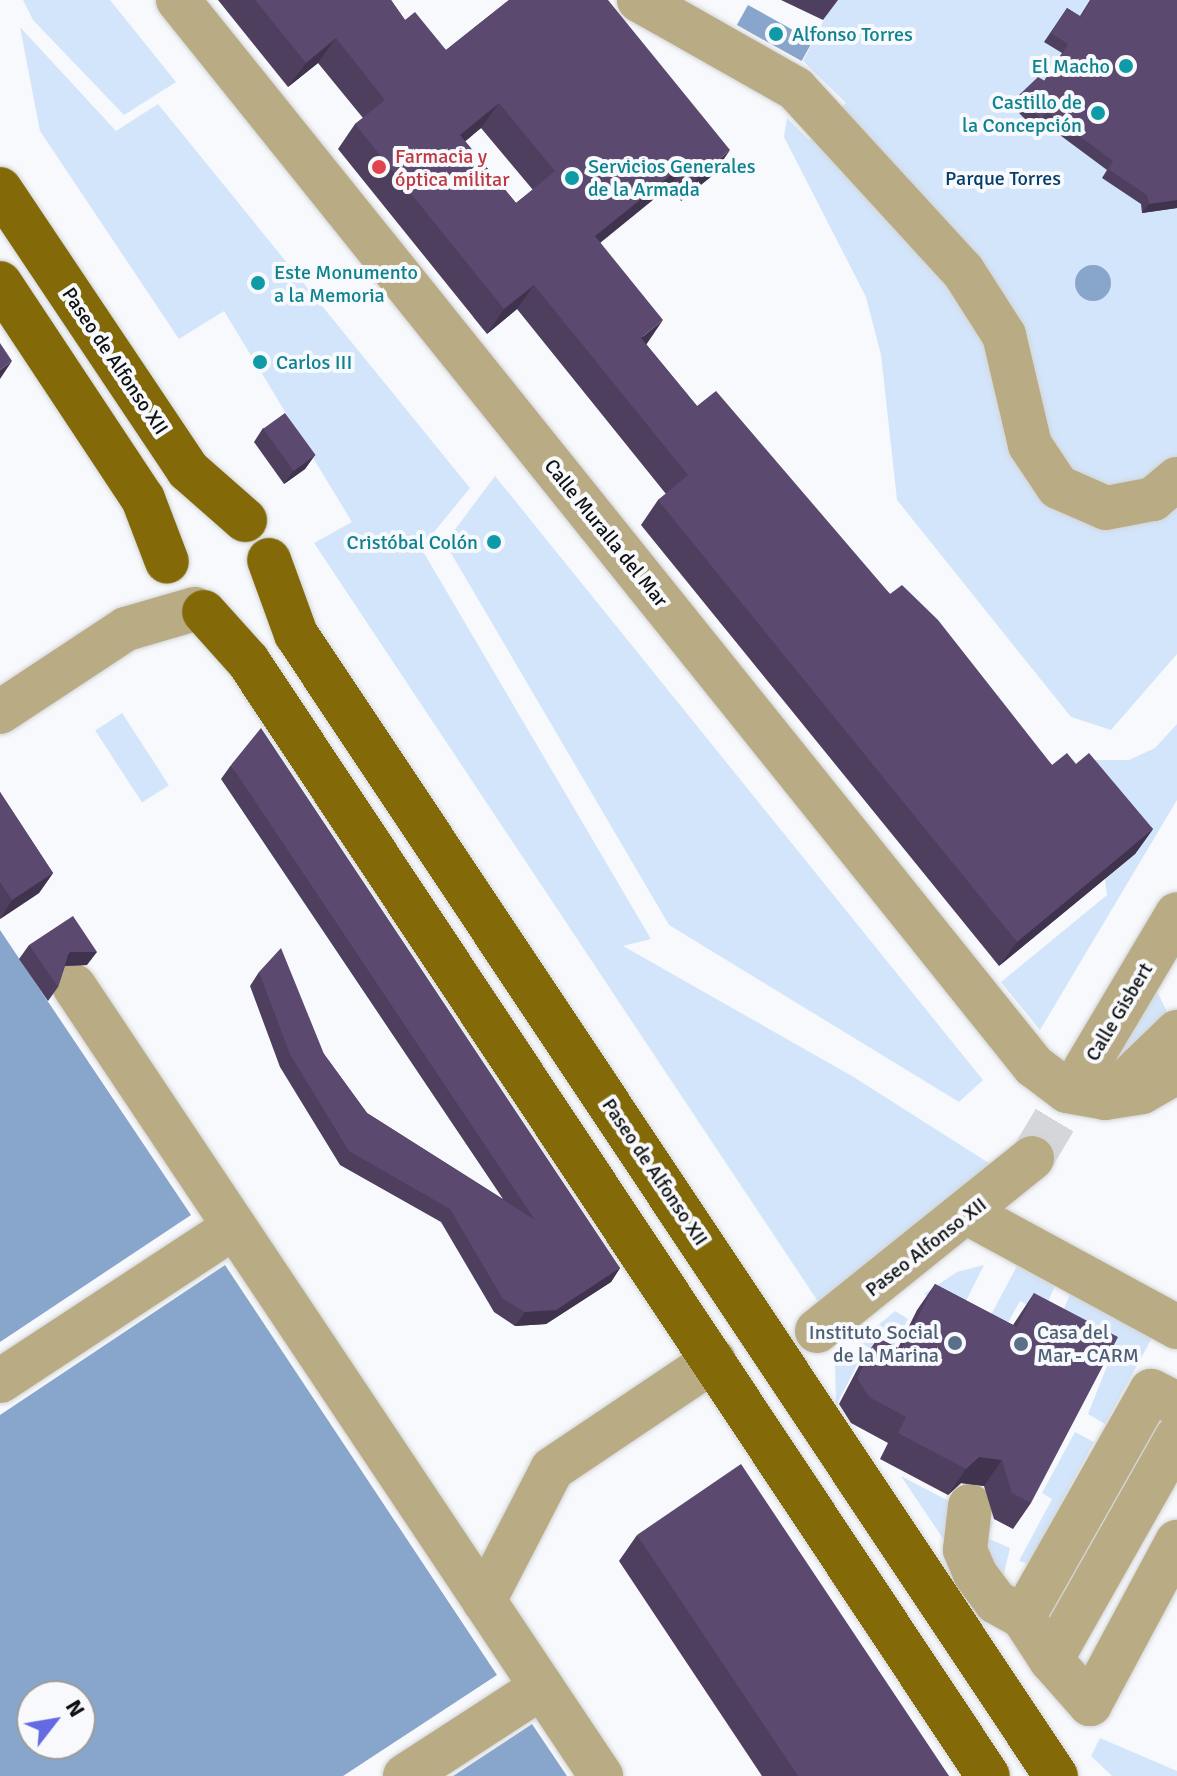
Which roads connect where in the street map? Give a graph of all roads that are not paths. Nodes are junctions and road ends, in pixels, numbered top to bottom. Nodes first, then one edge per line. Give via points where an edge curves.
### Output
1 (178, 0) edge
2 (639, 0) edge
3 (0, 189) edge
4 (0, 283) edge
5 (1177, 479) edge
6 (245, 520) junction
7 (269, 560) junction
8 (167, 566) junction
9 (200, 611) junction
10 (126, 629) junction
11 (0, 712) edge
12 (1177, 914) edge
13 (74, 986) dead end
14 (1177, 1032) edge
15 (1177, 1072) edge
16 (1095, 1083) junction
17 (1032, 1158) tunnel mouth
18 (969, 1214) junction
19 (234, 1227) junction
20 (1177, 1327) edge
21 (761, 1330) junction
22 (817, 1331) junction
23 (714, 1360) junction
24 (0, 1381) edge
25 (805, 1399) junction
26 (1177, 1404) edge
27 (1177, 1437) edge
28 (970, 1506) dead end
29 (1177, 1542) edge
30 (484, 1601) junction
31 (1023, 1617) junction
32 (1051, 1660) junction
33 (542, 1687) junction
34 (405, 1776) edge
35 (601, 1776) edge
36 (988, 1776) edge
37 (1056, 1776) edge

1 - 16 street, Calle Muralla del Mar via 1034,1066 1067,1091
2 - 5 street via 796,89 963,271 1004,335 1030,445 1058,487 1106,508 1153,499
3 - 6 main road, Paseo de Alfonso XII via 188,470
4 - 8 main road via 143,499
6 - 7 main road via 264,541
6 - 8 main road via 198,516 176,534
7 - 9 main road via 250,603 224,614
7 - 21 main road, Paseo de Alfonso XII via 296,634
8 - 9 main road
8 - 10 street
9 - 10 street
9 - 23 main road via 248,661
10 - 11 street
12 - 16 street, Calle Gisbert
13 - 19 street
14 - 16 street
15 - 16 street via 1142,1092
17 - 18 street, Paseo Alfonso XII
18 - 20 street
18 - 22 street, Paseo Alfonso XII
19 - 24 street
19 - 30 street
21 - 22 street
21 - 23 main road
21 - 25 main road, Paseo de Alfonso XII
22 - 25 street
23 - 30 street via 552,1469
23 - 36 main road
25 - 37 main road, Paseo de Alfonso XII
26 - 31 street via 1151,1391
27 - 32 street
28 - 31 street via 965,1550 975,1574 996,1602
29 - 32 street via 1090,1704
30 - 33 street
31 - 32 street
33 - 34 street
33 - 35 street

